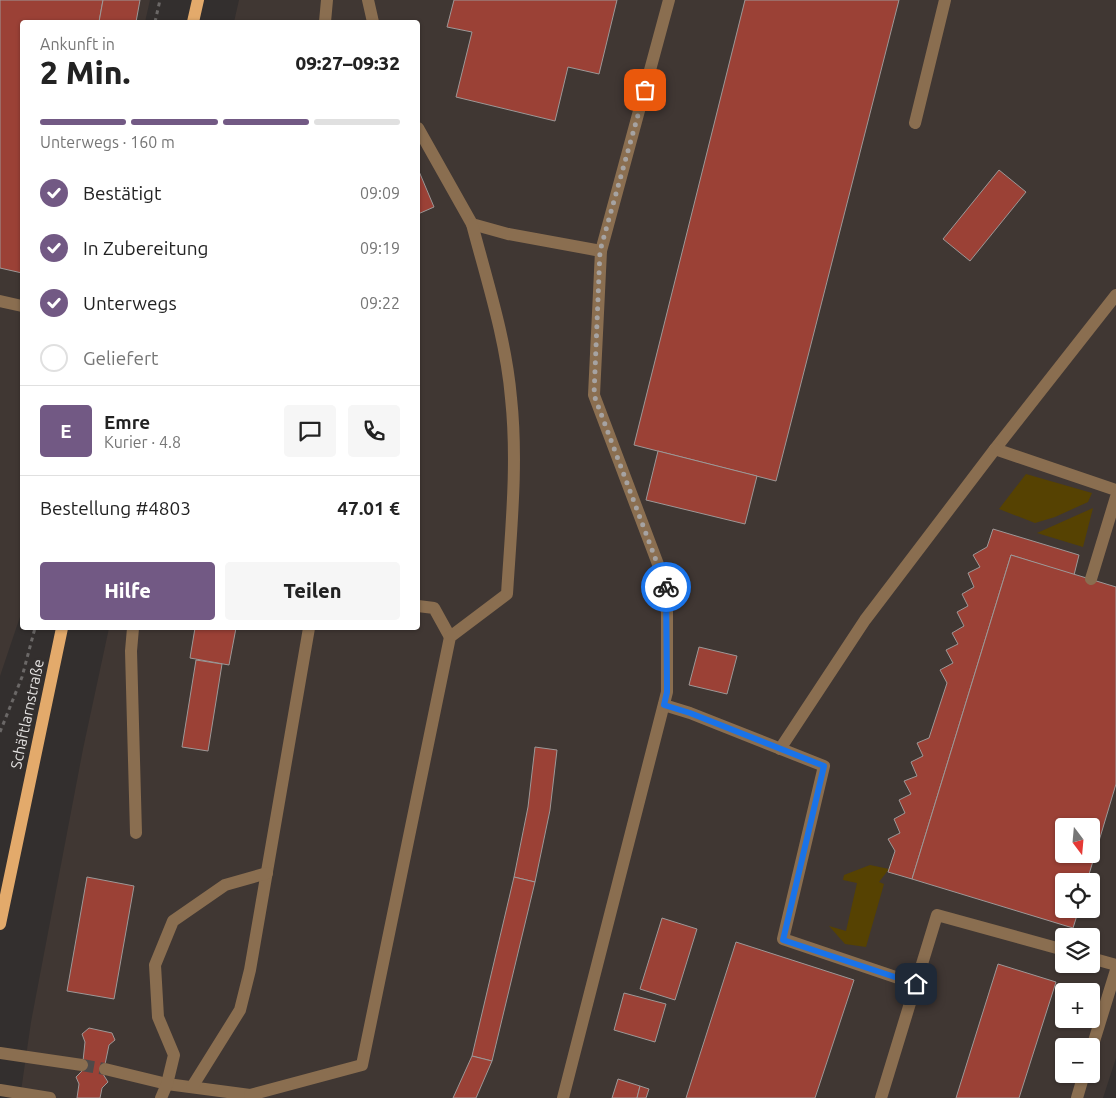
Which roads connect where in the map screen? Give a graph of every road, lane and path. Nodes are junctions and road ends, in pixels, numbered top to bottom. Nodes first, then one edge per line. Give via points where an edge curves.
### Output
1 (160, 0) edge
2 (198, 0) edge
3 (328, 0) edge
4 (368, 0) edge
5 (669, 0) edge
6 (945, 0) edge
7 (155, 20) edge
8 (193, 20) edge
9 (325, 20) edge
10 (373, 20) edge
11 (915, 123) dead end
12 (420, 132) edge
13 (472, 224) junction
14 (600, 251) junction
15 (1116, 295) edge
16 (0, 301) edge
17 (20, 306) edge
18 (994, 449) junction
19 (1116, 490) edge
20 (1116, 497) edge
21 (1091, 579) dead end
22 (420, 606) edge
23 (34, 630) edge
24 (62, 630) edge
25 (133, 630) edge
26 (309, 630) edge
27 (450, 637) junction
28 (664, 705) junction
29 (0, 732) edge
30 (780, 749) junction
31 (136, 833) dead end
32 (267, 873) junction
33 (0, 924) edge
34 (1055, 948) edge
35 (1100, 961) edge
36 (1116, 965) edge
37 (1116, 970) edge
38 (916, 984) junction
39 (1095, 1038) edge
40 (0, 1053) edge
41 (82, 1065) tunnel mouth
42 (105, 1069) tunnel mouth
43 (1081, 1083) edge
44 (167, 1084) junction
45 (192, 1088) junction
46 (0, 1090) edge
47 (253, 1096) edge
48 (50, 1098) edge
49 (161, 1098) edge
50 (563, 1098) edge
51 (881, 1098) edge
52 (1077, 1098) edge

1 - 7 path
2 - 8 main road
3 - 9 lane
4 - 10 lane
5 - 14 lane
6 - 11 lane
12 - 13 lane
13 - 14 lane
13 - 27 lane via 500,333 511,396 514,482 507,594
14 - 28 lane via 594,395 667,588 667,692
15 - 18 lane
16 - 17 lane
18 - 19 lane
18 - 30 lane via 866,620
20 - 21 lane
22 - 27 lane via 434,608
23 - 29 path, Schäftlarnstraße via 22,677
24 - 33 main road, Schäftlarnstraße
25 - 31 lane
26 - 32 lane
27 - 47 lane via 362,1065
28 - 30 lane
28 - 50 lane
30 - 38 lane via 824,766 783,940
32 - 44 lane via 225,885 173,921 155,965 158,1017 174,1055
32 - 45 lane via 240,1010
34 - 38 lane via 937,915
35 - 36 lane
37 - 39 lane
38 - 51 lane
40 - 41 lane
42 - 44 lane
43 - 52 lane
44 - 45 lane
44 - 49 lane
45 - 47 lane
46 - 48 lane

